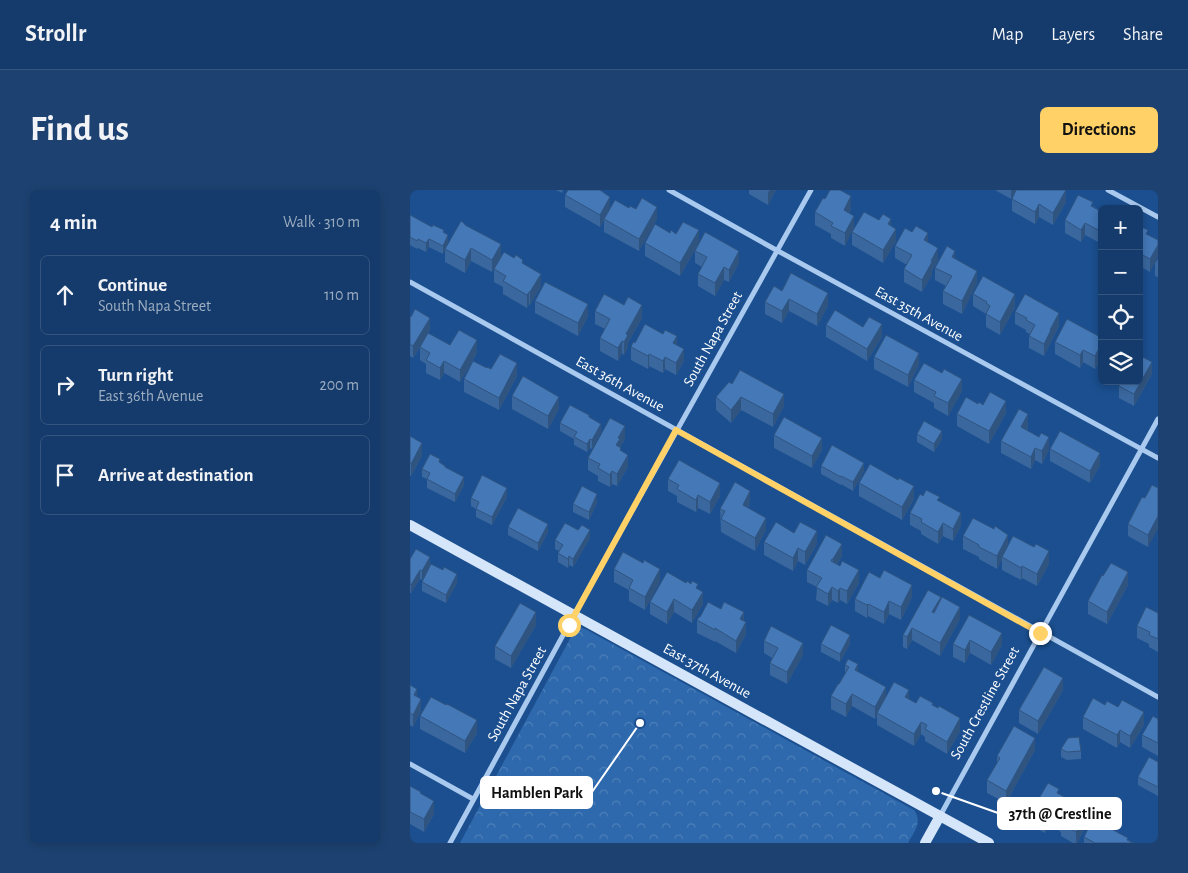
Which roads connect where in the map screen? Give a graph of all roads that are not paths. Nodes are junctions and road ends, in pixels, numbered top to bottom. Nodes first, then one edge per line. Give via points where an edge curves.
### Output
1 (669, 190) edge
2 (811, 190) edge
3 (1108, 190) edge
4 (1158, 217) edge
5 (778, 251) junction
6 (410, 282) edge
7 (1158, 419) edge
8 (676, 430) junction
9 (1141, 449) junction
10 (1158, 458) edge
11 (410, 525) edge
12 (574, 615) junction
13 (1040, 633) junction
14 (1158, 697) edge
15 (410, 764) edge
16 (473, 799) junction
17 (940, 816) junction
18 (450, 843) edge
19 (925, 843) edge
20 (989, 843) edge

1 - 5 street, East 35th Avenue
2 - 5 street, South Napa Street
3 - 4 street
5 - 8 street, South Napa Street
5 - 9 street, East 35th Avenue
6 - 8 street, East 36th Avenue
7 - 9 street, South Crestline Street
8 - 12 street, South Napa Street
8 - 13 street, East 36th Avenue
9 - 10 street, East 35th Avenue
9 - 13 street, South Crestline Street
11 - 12 street, East 37th Avenue
12 - 16 street, South Napa Street
12 - 17 street, East 37th Avenue
13 - 14 street, East 36th Avenue
13 - 17 street, South Crestline Street
15 - 16 street
16 - 18 street, South Napa Street
17 - 19 street, South Crestline Street
17 - 20 street, East 37th Avenue

